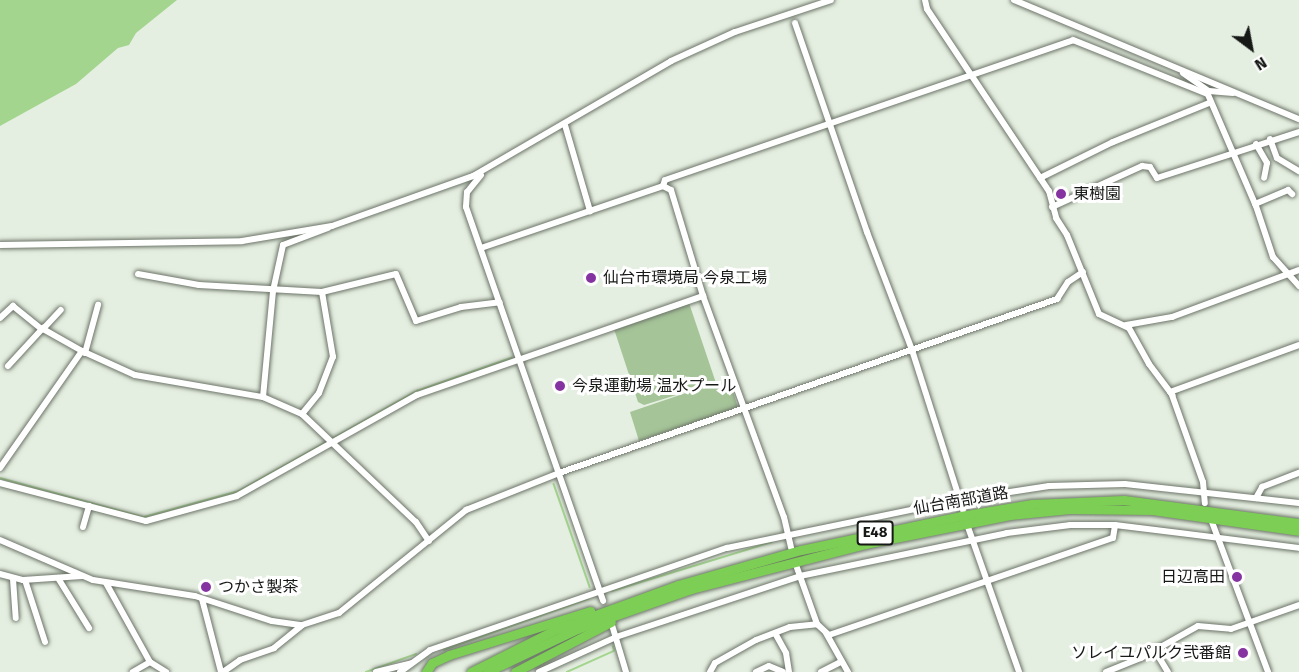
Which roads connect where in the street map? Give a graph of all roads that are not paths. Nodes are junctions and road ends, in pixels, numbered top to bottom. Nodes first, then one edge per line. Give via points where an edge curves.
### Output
1 (831, 0) edge
2 (925, 0) edge
3 (1014, 0) edge
4 (795, 22) dead end
5 (1178, 69) junction
6 (972, 75) junction
7 (1206, 92) junction
8 (1236, 93) junction
9 (1209, 103) junction
10 (1299, 119) edge
11 (829, 123) junction
12 (565, 125) junction
13 (1299, 132) edge
14 (1270, 139) junction
15 (1256, 144) junction
16 (1232, 153) junction
17 (1277, 158) junction
18 (1267, 163) junction
19 (492, 165) junction
20 (1299, 171) edge
21 (1040, 178) junction
22 (1264, 178) dead end
23 (663, 186) junction
24 (1292, 194) dead end
25 (1255, 204) junction
26 (1052, 207) junction
27 (590, 211) junction
28 (330, 227) junction
29 (0, 245) edge
30 (481, 248) junction
31 (1299, 270) edge
32 (1083, 272) junction
33 (138, 274) dead end
34 (1288, 276) junction
35 (1299, 286) edge
36 (273, 291) junction
37 (322, 292) junction
38 (703, 296) junction
39 (498, 303) junction
40 (98, 305) dead end
41 (61, 310) dead end
42 (0, 318) edge
43 (1122, 327) junction
44 (42, 328) junction
45 (1299, 345) edge
46 (912, 350) junction
47 (84, 352) junction
48 (520, 360) junction
49 (8, 366) dead end
50 (1170, 392) junction
51 (263, 398) junction
52 (747, 409) junction
53 (302, 414) junction
54 (330, 441) junction
55 (0, 468) edge
56 (559, 473) junction
57 (1299, 473) edge
58 (0, 483) edge
59 (1202, 492) junction
60 (1256, 498) junction
61 (958, 500) junction
62 (1205, 503) dead end
63 (1299, 503) edge
64 (89, 506) junction
65 (963, 510) dead end
66 (1212, 522) dead end
67 (1299, 523) edge
68 (1115, 525) junction
69 (83, 527) dead end
70 (969, 527) dead end
71 (1299, 531) edge
72 (786, 534) junction
73 (1218, 536) junction
74 (973, 539) junction
75 (0, 540) edge
76 (429, 541) junction
77 (791, 548) dead end
78 (1299, 548) edge
79 (796, 566) dead end
80 (0, 574) edge
81 (82, 576) junction
82 (800, 576) junction
83 (58, 578) junction
84 (13, 579) junction
85 (25, 580) junction
86 (987, 581) junction
87 (106, 583) junction
88 (691, 589) junction
89 (600, 591) junction
90 (202, 599) junction
91 (603, 601) dead end
92 (622, 603) junction
93 (1299, 604) edge
94 (16, 618) dead end
95 (1250, 621) junction
96 (817, 624) junction
97 (302, 625) junction
98 (612, 625) dead end
99 (89, 628) dead end
100 (775, 633) junction
101 (826, 633) junction
102 (616, 637) junction
103 (45, 642) dead end
104 (1154, 648) junction
105 (150, 662) junction
106 (841, 662) junction
107 (412, 663) junction
108 (1128, 664) junction
109 (133, 672) edge
110 (166, 672) edge
111 (222, 672) edge
112 (376, 672) edge
113 (400, 672) edge
114 (426, 672) edge
115 (471, 672) edge
116 (488, 672) edge
117 (515, 672) edge
118 (539, 672) edge
119 (626, 672) edge
120 (710, 672) edge
121 (756, 672) edge
122 (783, 672) edge
123 (789, 672) edge
124 (820, 672) edge
125 (848, 672) edge
126 (1019, 672) edge
127 (1106, 672) edge
128 (1131, 672) edge
129 (1168, 672) edge
130 (1268, 672) edge

1 - 12 street via 710,43 638,79
2 - 6 street via 927,9
3 - 5 street
4 - 11 street
5 - 7 street
5 - 8 street
6 - 7 street via 1073,40
6 - 11 street
6 - 21 street
7 - 8 street
7 - 9 street
8 - 10 street
9 - 16 street
9 - 21 street via 1113,142
11 - 23 street via 664,180
11 - 46 street
12 - 19 street
12 - 27 street
13 - 14 street
14 - 15 street
14 - 17 street
15 - 16 street
15 - 18 street
16 - 25 street
16 - 26 street via 1157,178 1149,167 1142,166
17 - 18 street
17 - 20 street
18 - 22 street
19 - 28 street via 408,202
19 - 30 street via 472,184 465,199
21 - 26 street
23 - 27 street
23 - 38 street via 671,190
24 - 25 street via 1288,190
25 - 34 street via 1270,250
26 - 32 street
27 - 30 street
28 - 29 street via 242,240
28 - 36 street via 285,243
30 - 39 street
31 - 34 street
32 - 43 street via 1099,314
32 - 46 street via 1068,282 1057,299
33 - 36 street via 199,285
34 - 35 street
34 - 43 street via 1172,317
36 - 37 street
36 - 51 street
37 - 39 street via 396,274 416,321 461,307
37 - 53 street via 333,357 319,393
38 - 48 street
38 - 52 street
39 - 48 street
40 - 47 street
41 - 44 street
42 - 44 street via 13,306
43 - 50 street via 1133,333 1147,361
44 - 47 street
44 - 49 street
45 - 50 street
46 - 52 street
46 - 61 street
47 - 51 street via 107,365 165,383
47 - 55 street
48 - 54 street via 417,395
48 - 56 street
50 - 59 street via 1203,482
51 - 53 street
52 - 56 street
52 - 72 street via 787,527
53 - 54 street
54 - 64 street via 237,496 146,520
54 - 76 street via 416,522
56 - 76 street via 466,510
56 - 89 street
57 - 60 street via 1262,487
58 - 64 street
59 - 60 street
59 - 61 street via 1114,484 1049,486
59 - 62 street
60 - 63 street
61 - 65 street
61 - 72 street
64 - 69 street
66 - 73 street
67 - 92 highway, 仙台南部道路 / E48 via 1124,500 1032,504 812,548
68 - 73 street
68 - 74 street via 1070,525
68 - 86 street via 1113,538
70 - 74 street
71 - 88 highway, 仙台南部道路 / E48 via 1152,510 1042,512 865,544
72 - 77 street
72 - 89 street via 728,548
73 - 78 street
73 - 95 street
74 - 82 street
74 - 86 street
75 - 81 street
76 - 97 street via 339,613
79 - 82 street
80 - 84 street
81 - 83 street
81 - 87 street
82 - 96 street
82 - 102 street
83 - 85 street
83 - 99 street
84 - 85 street
84 - 94 street
85 - 103 street
86 - 101 street via 849,629
86 - 126 street
87 - 90 street
87 - 105 street
88 - 116 highway, 仙台南部道路 / E48 via 577,629
88 - 117 highway via 600,627
89 - 91 street
89 - 107 street via 430,650
90 - 97 street via 272,621
90 - 111 street
92 - 114 highway via 449,655 432,663
92 - 115 highway, 仙台南部道路 / E48 via 556,629
93 - 95 street
95 - 104 street via 1227,629 1198,626
95 - 130 street
96 - 100 street
96 - 101 street
97 - 111 street via 274,648 240,660
98 - 102 street
100 - 120 street via 715,663
100 - 123 street via 786,653
101 - 106 street
102 - 118 street
102 - 119 street
104 - 108 street
104 - 129 street
105 - 109 street
105 - 110 street
106 - 124 street
106 - 125 street
107 - 112 street
107 - 113 street
108 - 127 street
108 - 128 street
121 - 122 street via 769,666

